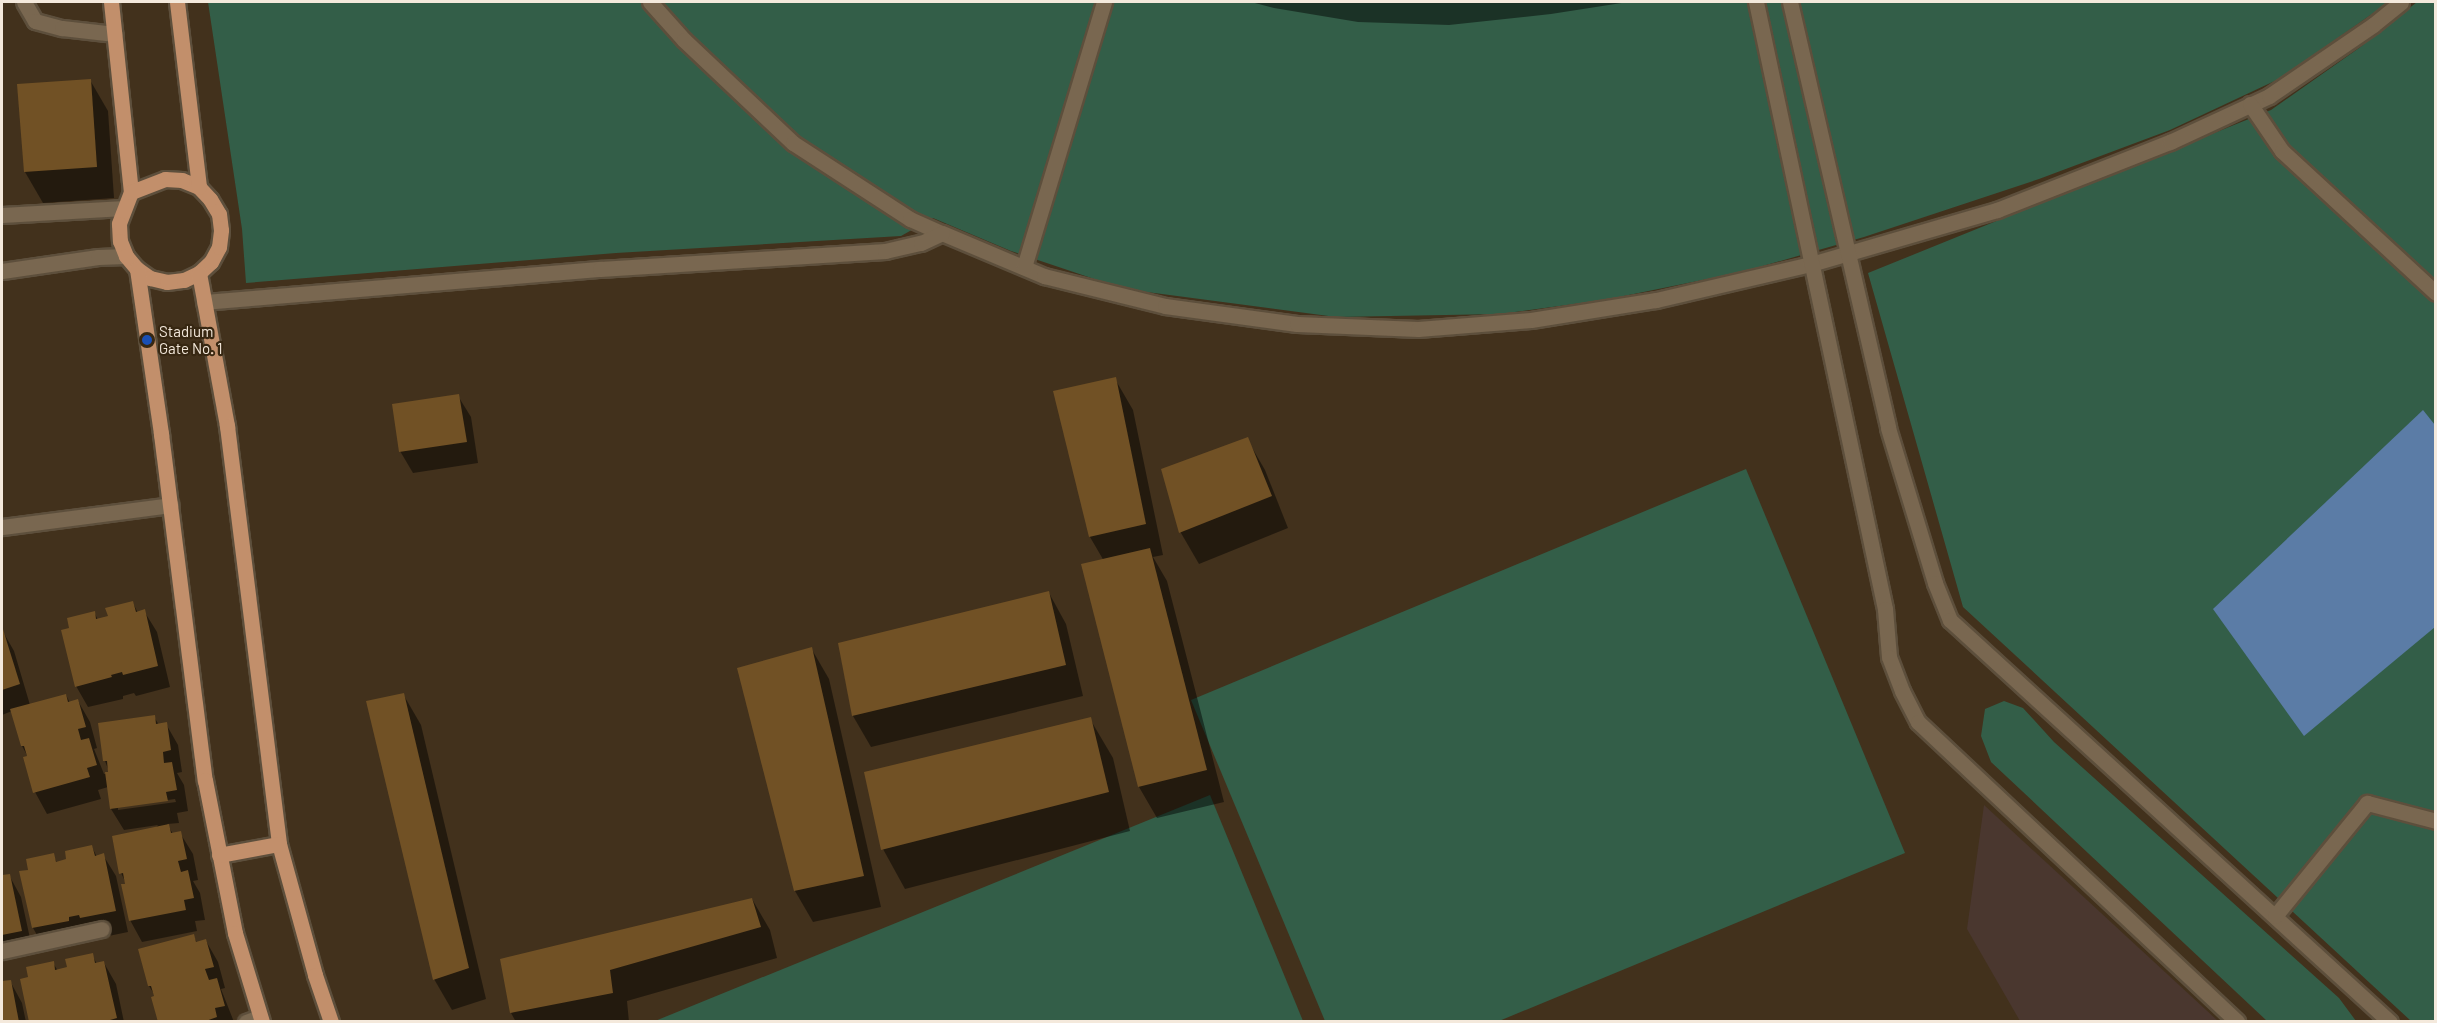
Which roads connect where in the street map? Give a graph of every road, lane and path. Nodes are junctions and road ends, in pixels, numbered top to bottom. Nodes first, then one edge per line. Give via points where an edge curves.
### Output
1 (24, 2) edge
2 (111, 2) edge
3 (177, 2) edge
4 (650, 2) edge
5 (1104, 2) edge
6 (1756, 2) edge
7 (1790, 2) edge
8 (2402, 2) edge
9 (115, 34) junction
10 (2250, 104) junction
11 (199, 188) junction
12 (130, 192) junction
13 (124, 208) junction
14 (2, 215) edge
15 (942, 232) junction
16 (1848, 254) junction
17 (126, 256) junction
18 (1811, 264) junction
19 (1024, 267) junction
20 (137, 269) junction
21 (2, 271) edge
22 (199, 273) junction
23 (2436, 293) edge
24 (204, 302) junction
25 (171, 506) junction
26 (2, 527) edge
27 (2436, 821) edge
28 (279, 844) junction
29 (219, 855) junction
30 (2275, 916) junction
31 (102, 929) dead end
32 (2, 951) edge
33 (256, 1020) edge
34 (332, 1022) edge
35 (2237, 1022) edge
36 (2390, 1022) edge

1 - 9 street via 35,21
2 - 9 main road
3 - 11 main road
4 - 15 street via 793,143 910,219
5 - 19 street
6 - 18 street
7 - 16 street
8 - 10 street via 2269,96
9 - 12 main road
10 - 16 street via 2170,142 1997,210
10 - 23 street via 2282,151
11 - 12 main road via 182,180 165,179
11 - 22 main road via 219,214 221,230 219,247
12 - 13 main road
13 - 14 street
13 - 17 main road via 119,224
15 - 19 street
15 - 24 street via 921,243 885,251 600,269
16 - 18 street
16 - 30 street via 1888,428 1935,584 1950,620
17 - 20 main road
17 - 21 street
18 - 19 street via 1644,302 1531,320 1418,330 1298,324 1165,306 1044,276
18 - 35 street via 1885,609 1889,657 1918,722
20 - 22 main road via 150,278 167,282
20 - 25 main road
22 - 24 main road
24 - 28 main road via 227,426
25 - 26 street
25 - 29 main road via 205,780
27 - 30 street via 2367,803
28 - 29 main road
28 - 34 main road
29 - 33 main road
30 - 36 street
31 - 32 street

